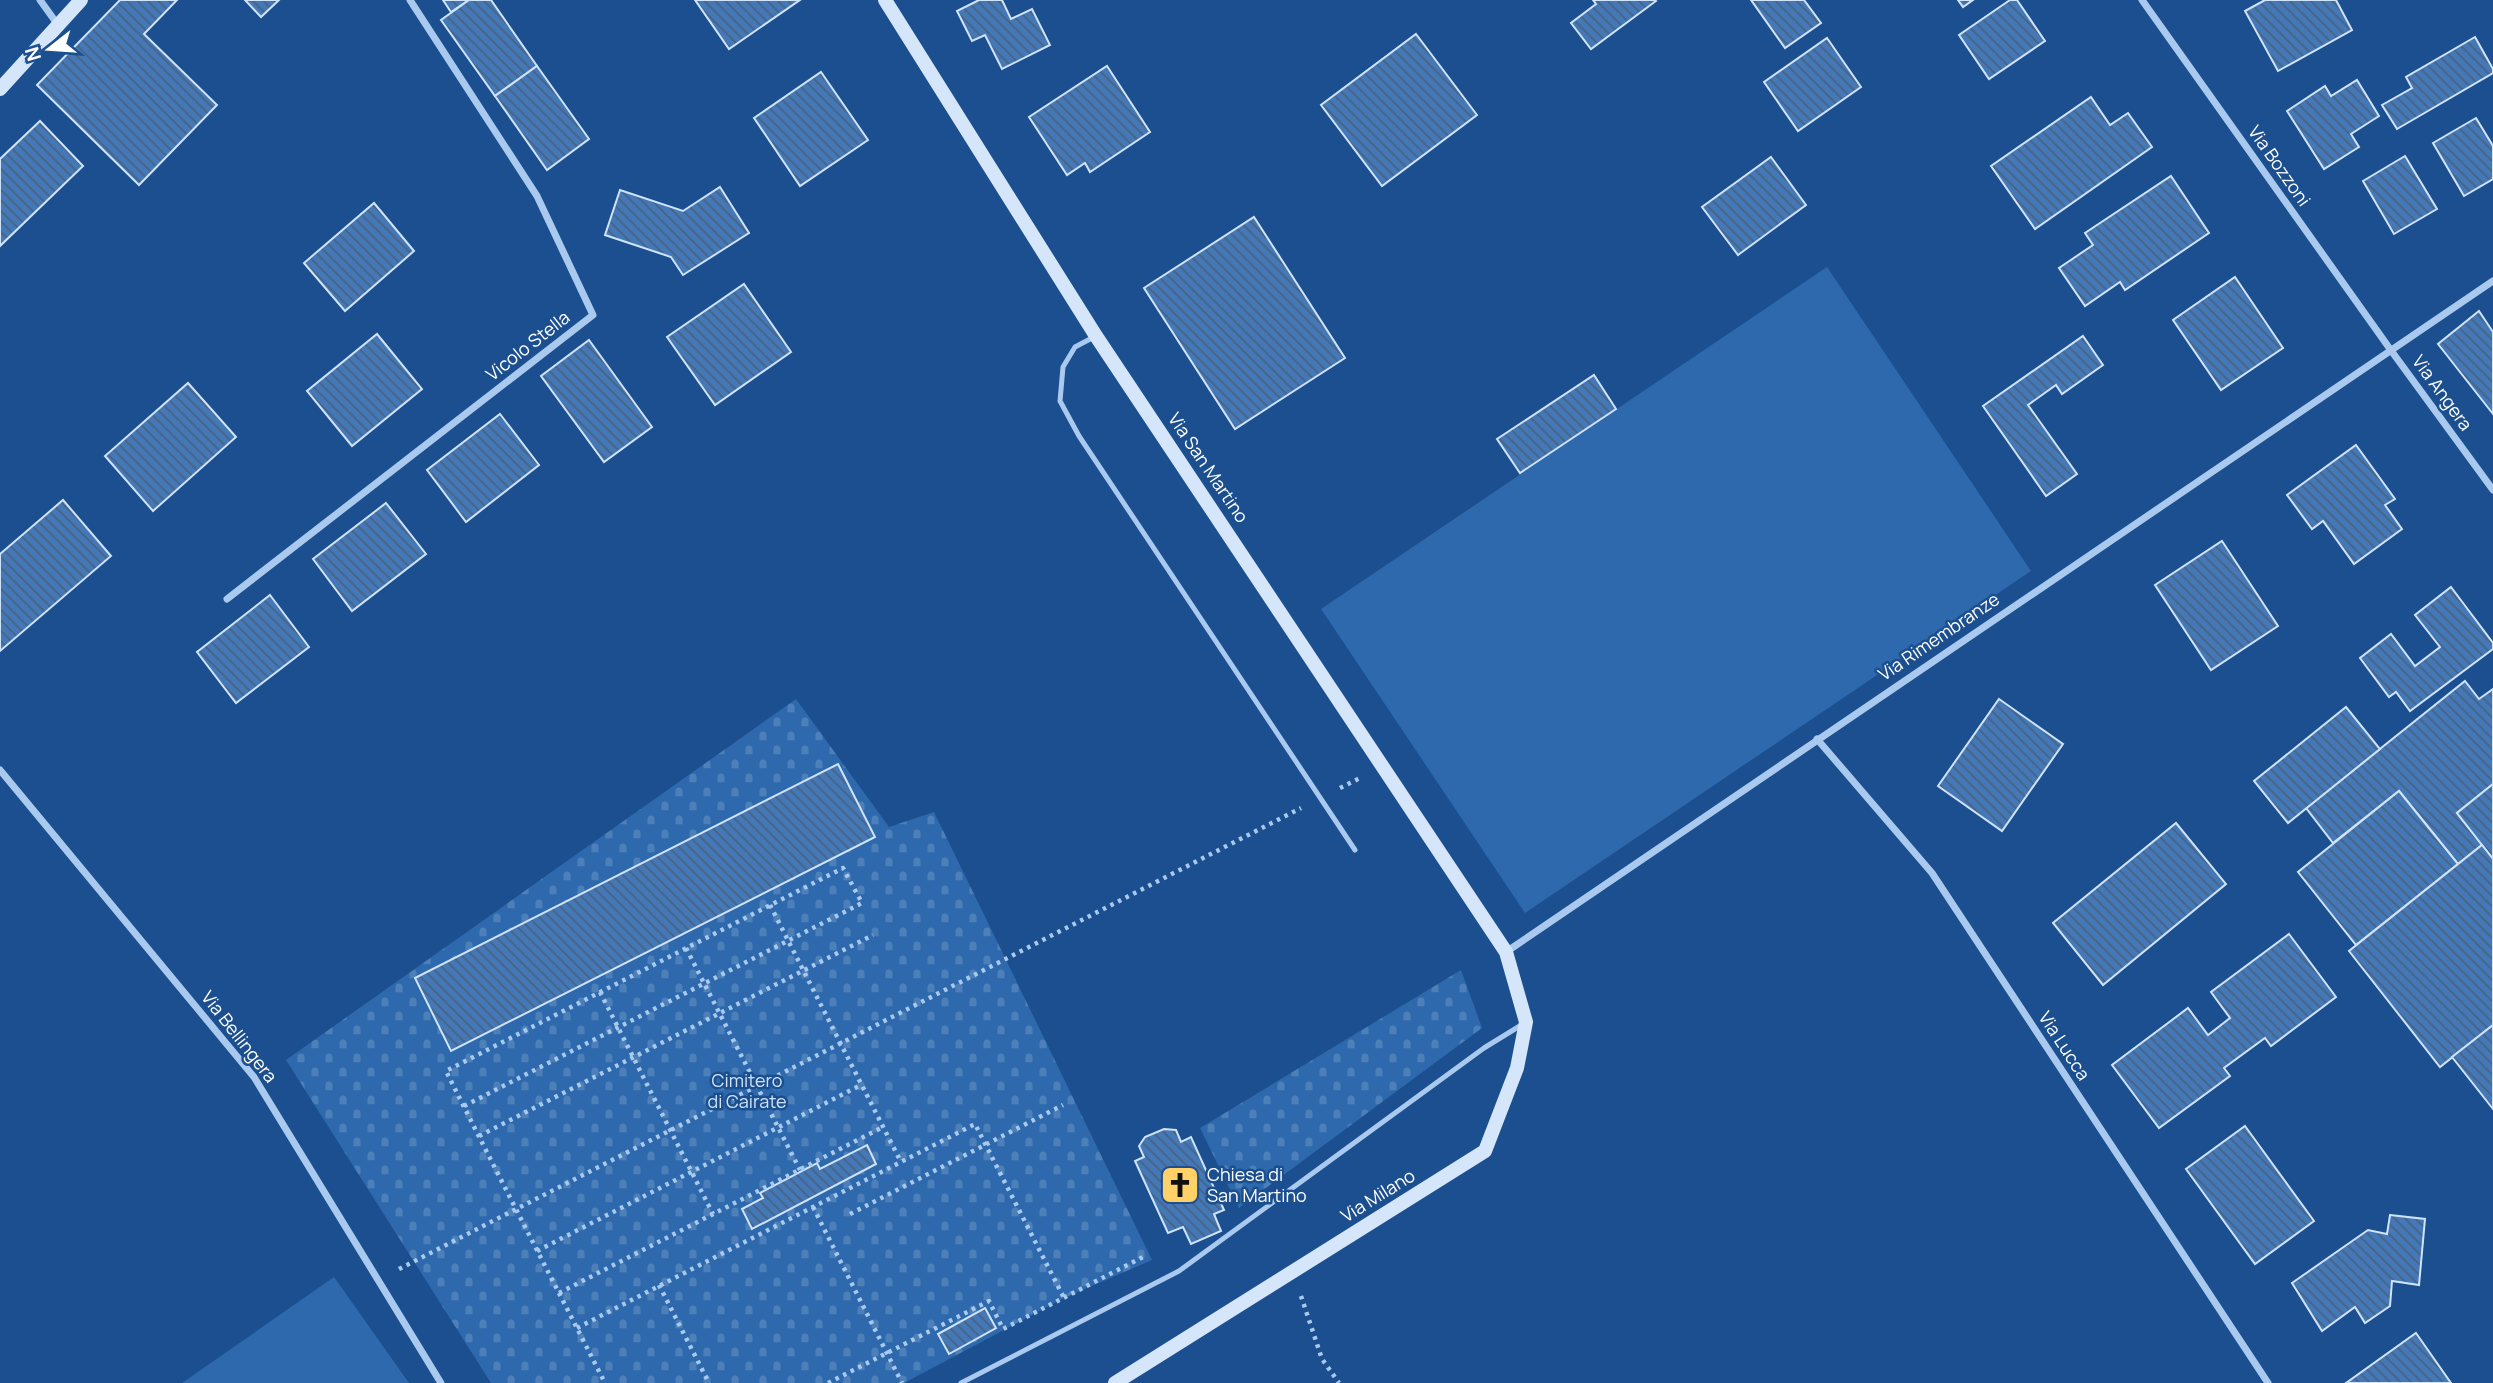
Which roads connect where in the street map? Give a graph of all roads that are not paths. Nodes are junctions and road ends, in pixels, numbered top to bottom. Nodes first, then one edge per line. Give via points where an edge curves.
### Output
1 (40, 0) edge
2 (81, 0) edge
3 (410, 0) edge
4 (885, 0) edge
5 (2142, 0) edge
6 (58, 25) junction
7 (0, 89) edge
8 (2493, 281) edge
9 (1096, 336) junction
10 (2390, 349) junction
11 (2493, 490) edge
12 (227, 599) dead end
13 (1817, 739) junction
14 (0, 770) edge
15 (1355, 850) dead end
16 (1506, 952) junction
17 (1526, 1022) junction
18 (441, 1383) edge
19 (961, 1383) edge
20 (1115, 1383) edge
21 (2267, 1383) edge

1 - 6 street
2 - 6 street
3 - 12 street, Vicolo Stella via 537,196 593,315
4 - 9 street, Via San Martino
5 - 10 street, Via Bozzoni
6 - 7 street
8 - 10 street, Via Rimembranze
9 - 15 lane via 1075,347 1063,367 1060,401
9 - 16 street, Via San Martino
10 - 11 street, Via Angera
10 - 13 street, Via Rimembranze
13 - 16 street, Via Rimembranze
13 - 21 street, Via Lucca via 1932,873
14 - 18 street, Via Bellingera via 254,1077
16 - 17 street, Via Milano
17 - 19 lane via 1179,1271
17 - 20 street, Via Milano via 1517,1068 1485,1151

